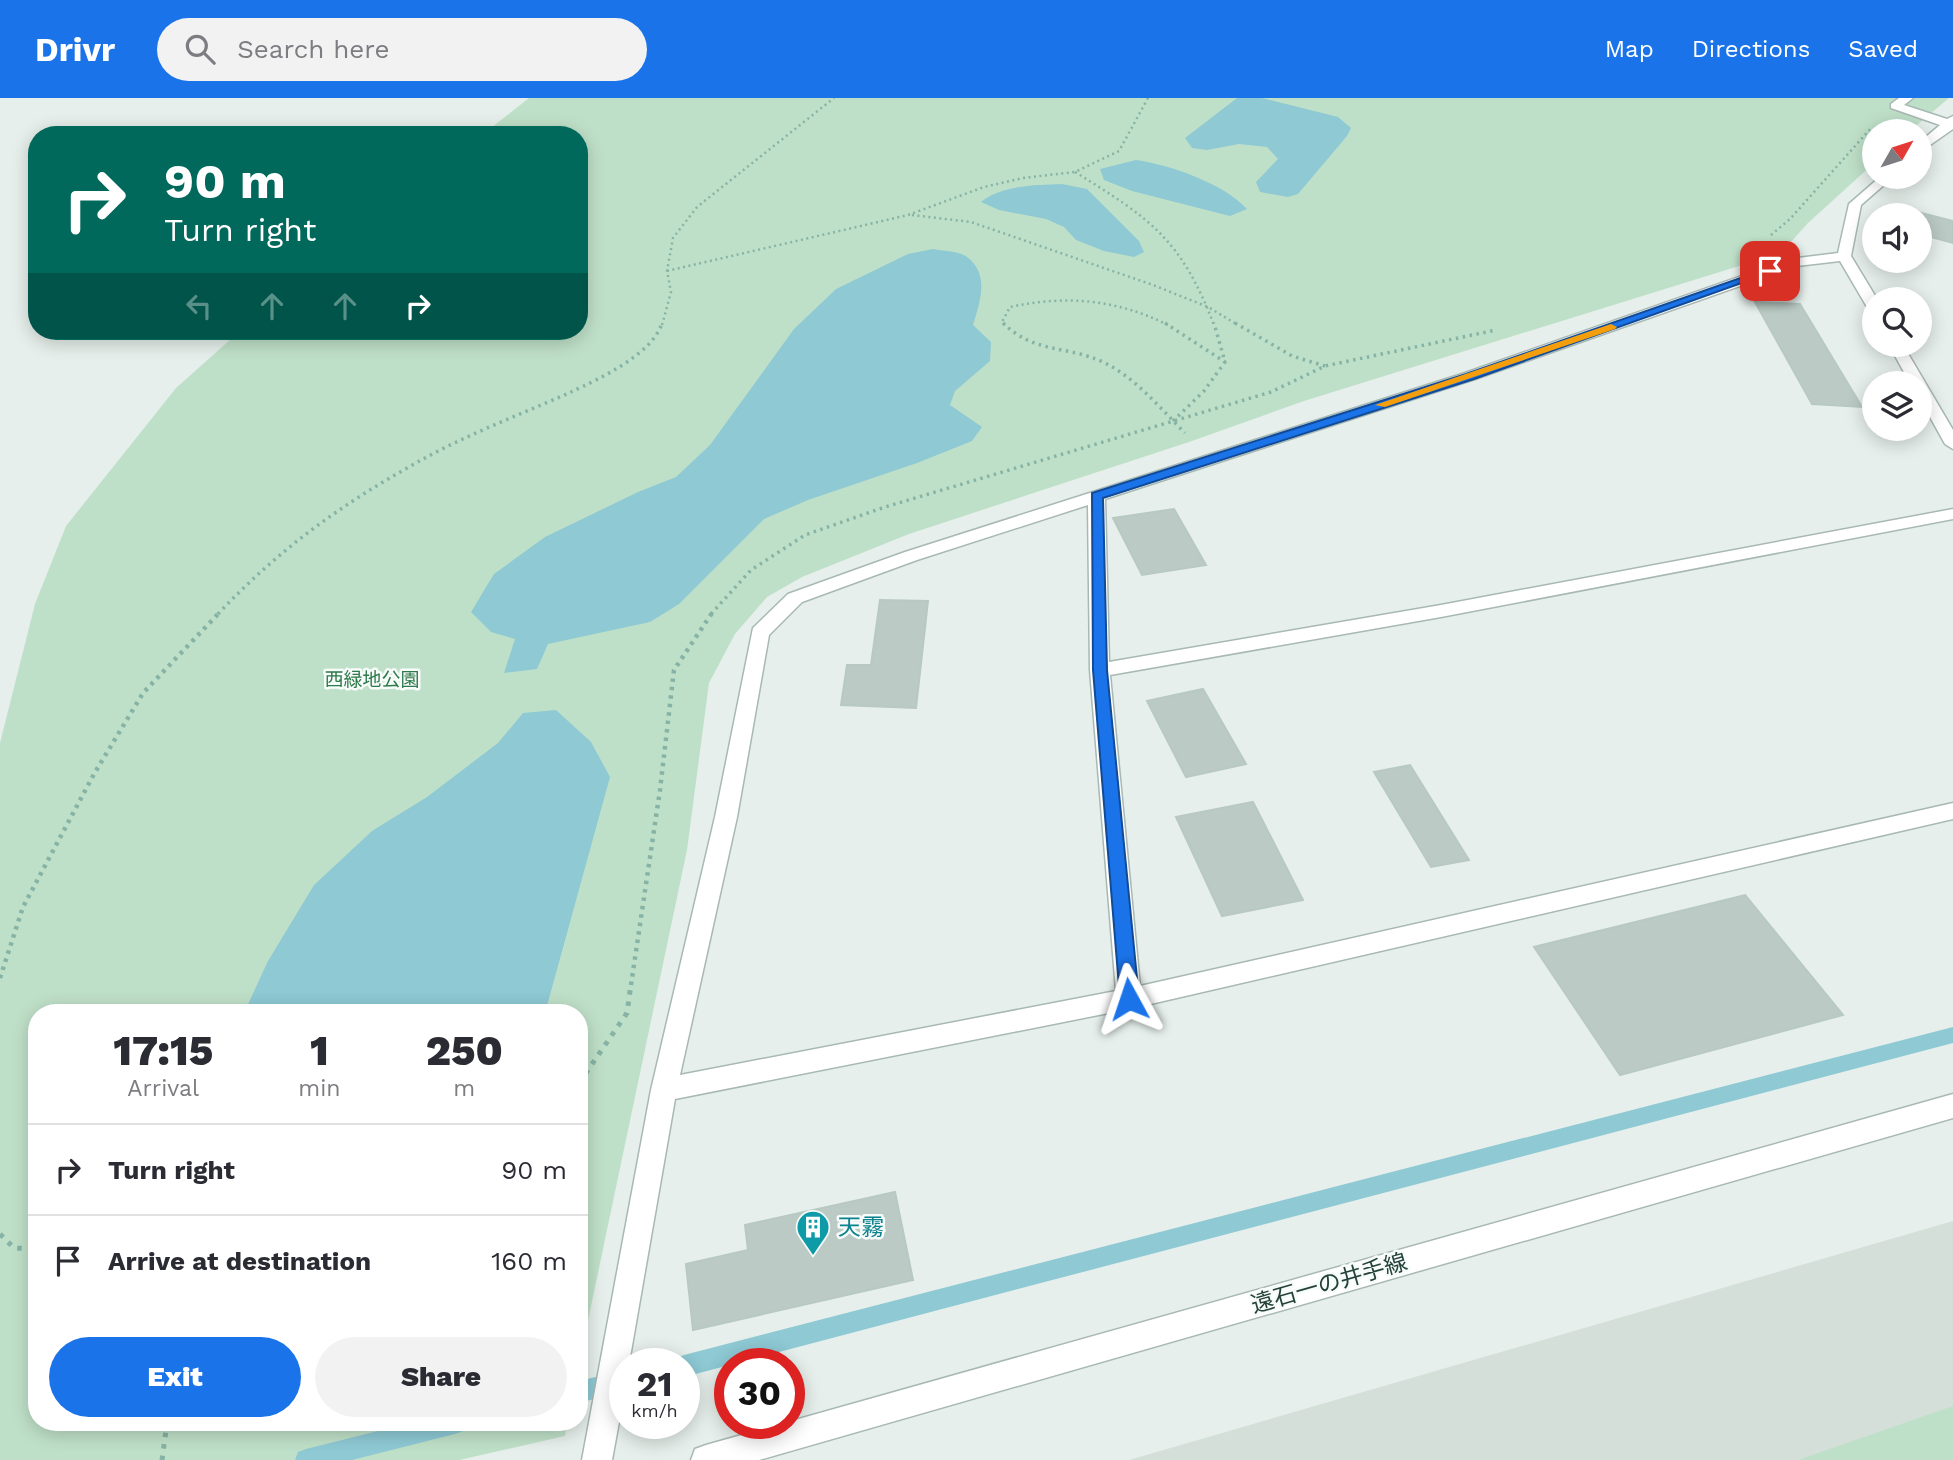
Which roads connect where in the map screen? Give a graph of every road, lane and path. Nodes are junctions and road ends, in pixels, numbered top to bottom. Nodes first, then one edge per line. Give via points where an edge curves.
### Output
1 (834, 98) edge
2 (1148, 98) edge
3 (1902, 102) edge
4 (1951, 123) edge
5 (1932, 138) edge
6 (1075, 172) junction
7 (1873, 189) edge
8 (908, 215) junction
9 (1764, 240) dead end
10 (1844, 256) junction
11 (667, 271) junction
12 (1862, 287) edge
13 (1208, 307) junction
14 (1500, 329) dead end
15 (1225, 362) junction
16 (1325, 366) junction
17 (1932, 408) edge
18 (1173, 421) junction
19 (1953, 444) edge
20 (1096, 496) junction
21 (1953, 514) edge
22 (1100, 670) junction
23 (1953, 811) edge
24 (0, 978) edge
25 (1129, 999) junction
26 (664, 1090) junction
27 (1953, 1106) edge
28 (0, 1234) edge
29 (28, 1249) edge
30 (166, 1431) edge
31 (162, 1460) edge
32 (597, 1460) edge
33 (706, 1460) edge

1 - 11 path via 697,207 673,238
2 - 6 path via 1119,151
3 - 4 street
3 - 9 path via 1869,130 1790,219
4 - 5 street
6 - 8 path via 984,187
6 - 13 path via 1144,215 1176,245
7 - 10 street via 1855,204
8 - 11 path
8 - 13 path via 971,222
10 - 12 street
10 - 20 street via 1795,262 1470,376
11 - 24 path via 671,292 660,330 634,358 584,386 417,462 311,528 252,578 179,654 143,693 94,774 23,907
13 - 15 path
13 - 16 path via 1292,356
14 - 16 path
15 - 18 path
15 - 18 path via 1192,336 1160,320 1091,298 1034,300 1010,307 1002,321 1014,335 1039,348 1102,362 1135,381
16 - 18 path via 1271,392
17 - 19 street
20 - 22 street
20 - 26 street via 795,598 760,633 726,817
21 - 22 street
22 - 25 street
23 - 25 street
25 - 26 street
26 - 32 street
27 - 33 street, 遠石一の井手線
28 - 29 path via 14,1248
30 - 31 path

